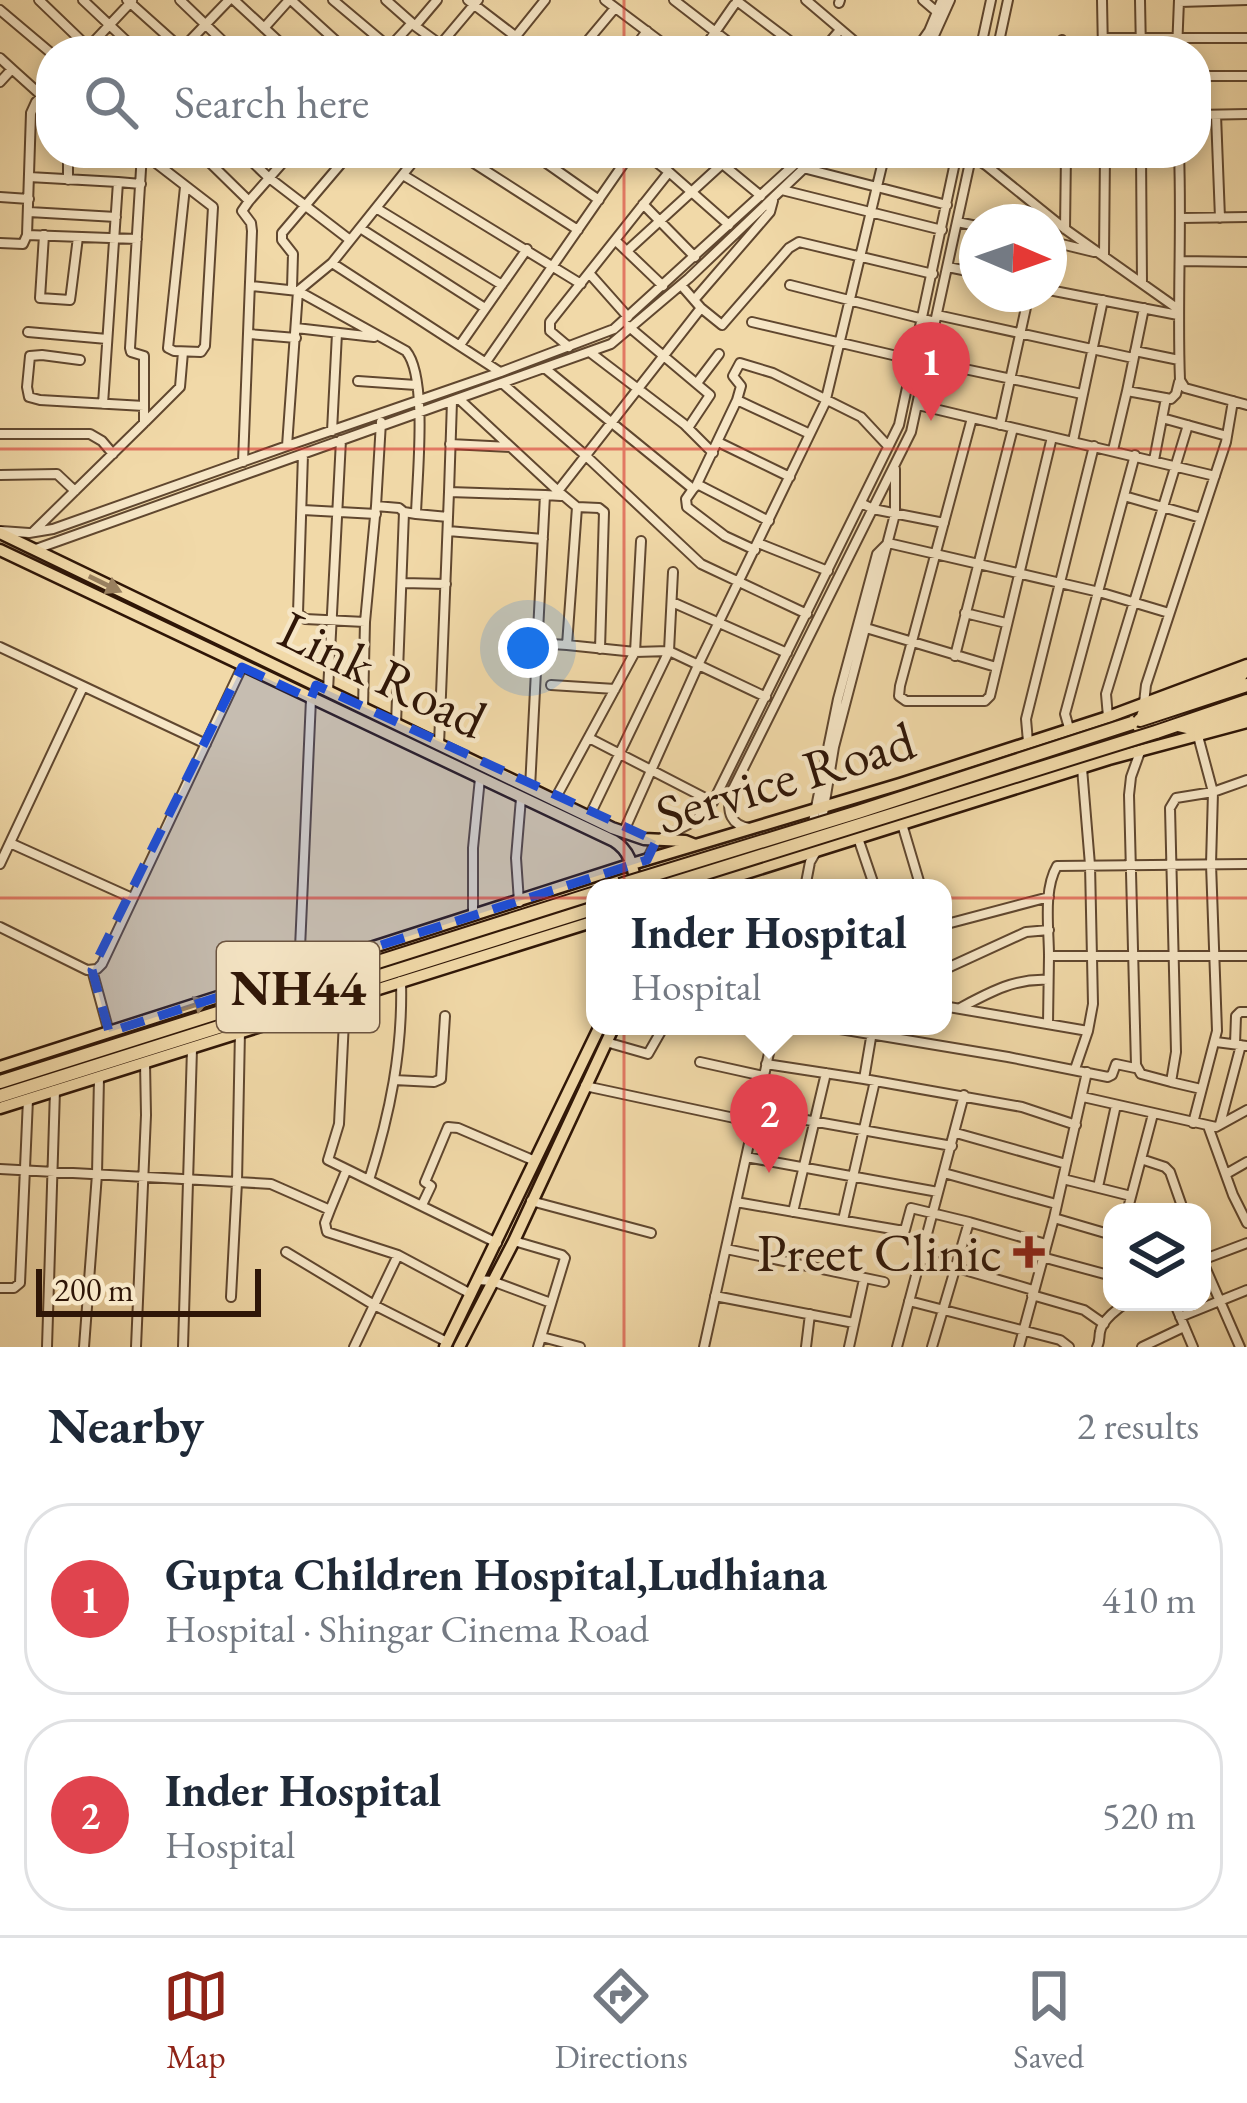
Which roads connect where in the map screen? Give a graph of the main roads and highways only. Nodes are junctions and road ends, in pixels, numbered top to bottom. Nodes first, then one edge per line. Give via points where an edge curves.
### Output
1 (0, 532) edge
2 (0, 550) edge
3 (1247, 666) edge
4 (1247, 685) edge
5 (1247, 701) edge
6 (1247, 718) edge
7 (1142, 719) junction
8 (1177, 725) junction
9 (525, 793) junction
10 (697, 846) junction
11 (632, 864) junction
12 (586, 879) edge
13 (587, 879) edge
14 (635, 879) edge
15 (638, 879) edge
16 (687, 879) edge
17 (706, 879) edge
18 (730, 879) edge
19 (586, 895) edge
20 (586, 911) edge
21 (586, 924) edge
22 (596, 1035) edge
23 (610, 1035) edge
24 (1, 1063) edge
25 (0, 1082) edge
26 (0, 1096) edge
27 (0, 1108) edge
28 (485, 1280) junction
29 (450, 1345) edge

1 -> 9 main road, Link Road
2 - 9 main road, Link Road
3 - 7 highway via 1233,679 1147,706
3 - 10 main road, Service Road
4 - 7 highway
5 - 8 highway
6 - 8 highway
6 - 18 main road, Service Road
7 - 15 highway, bridge
8 - 16 highway, bridge
9 - 10 main road, Link Road via 624,833
9 - 11 main road, Link Road via 621,845
10 - 11 main road, Service Road
10 - 17 main road
13 -> 11 main road, Service Road
11 - 14 main road
24 -> 12 main road, Service Road
19 - 25 highway, NH44
20 - 26 highway, NH44
21 - 27 main road
22 - 28 main road
23 - 28 main road via 514,1241
28 - 29 main road
28 - 29 main road via 470,1294

